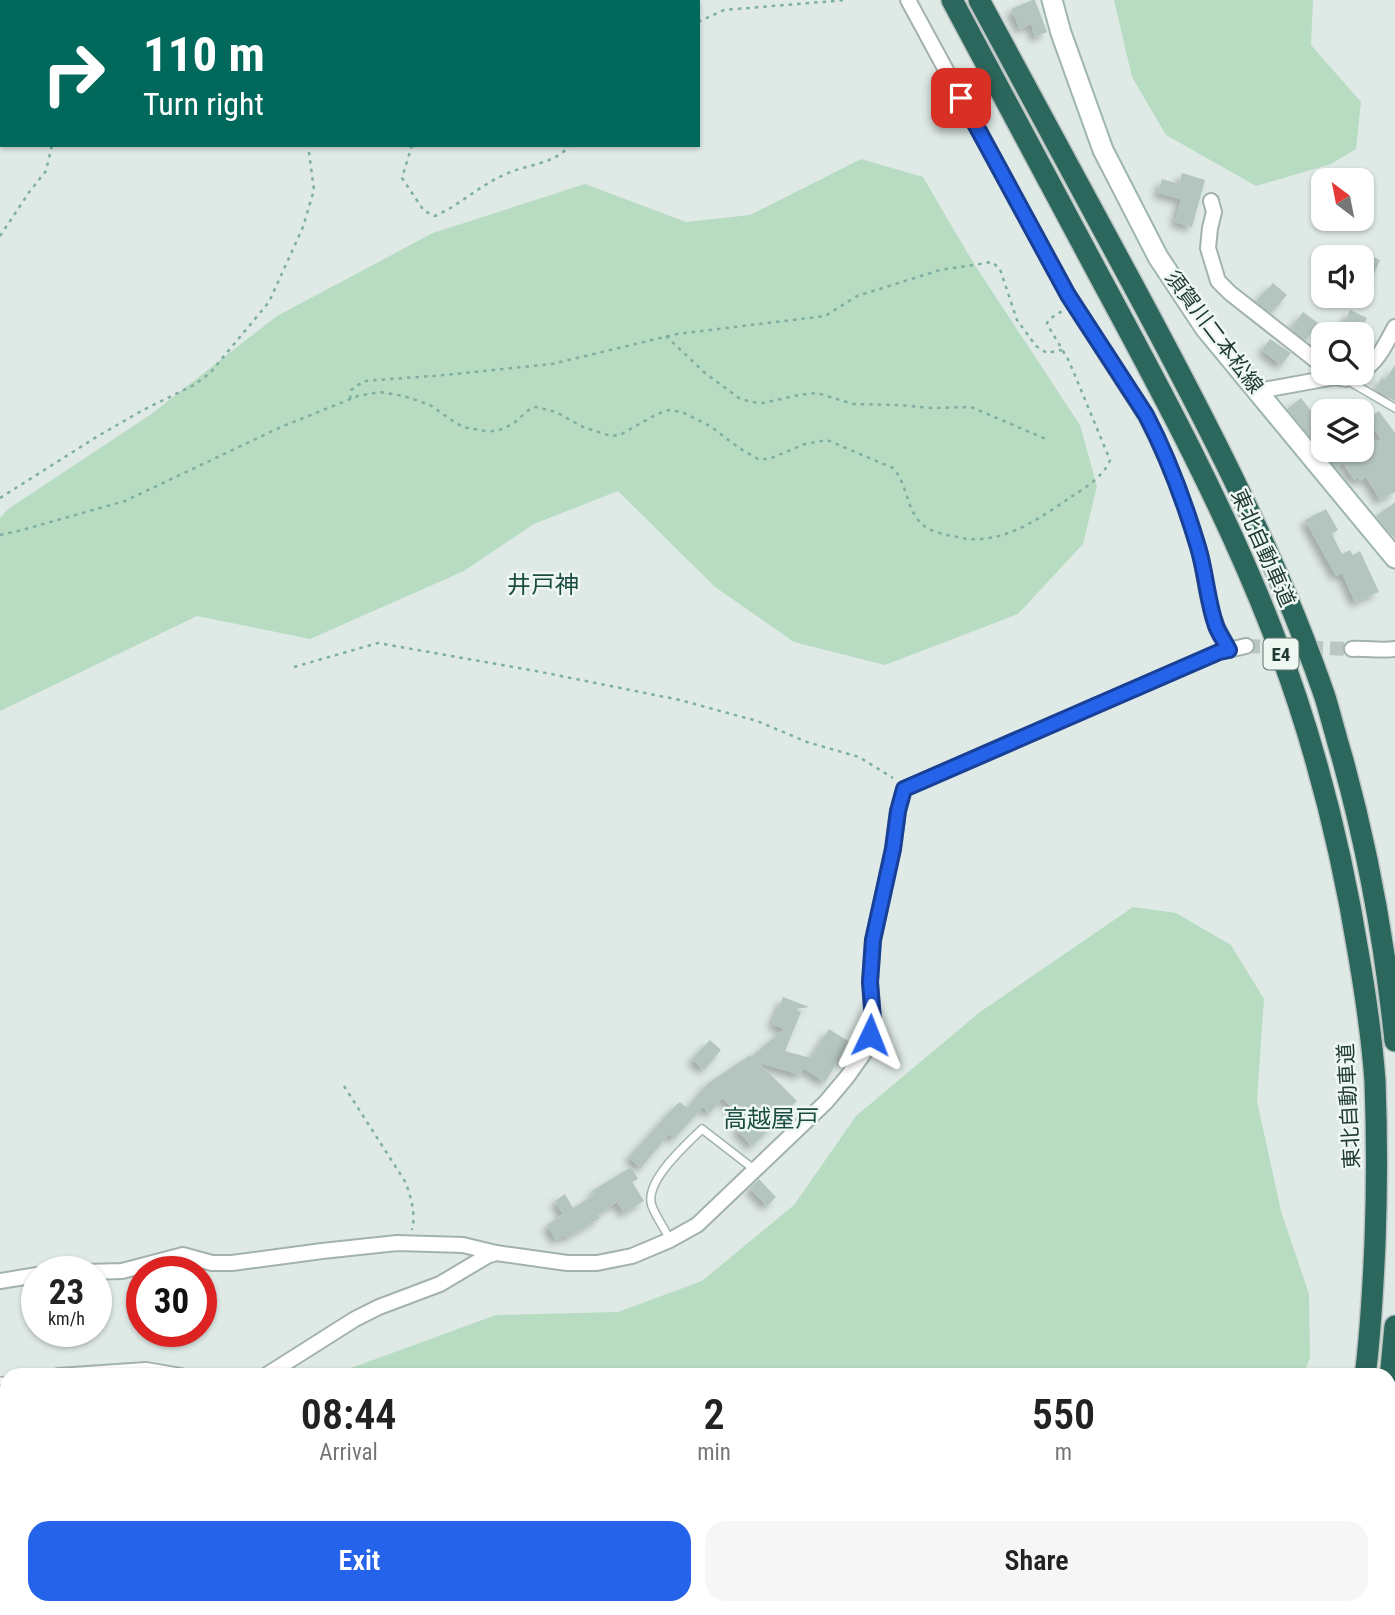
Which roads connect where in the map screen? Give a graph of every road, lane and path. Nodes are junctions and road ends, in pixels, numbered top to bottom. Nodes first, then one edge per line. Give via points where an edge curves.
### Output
1 (846, 0) edge
2 (908, 0) edge
3 (952, 0) edge
4 (979, 0) edge
5 (1052, 0) edge
6 (700, 21) edge
7 (52, 147) edge
8 (308, 147) edge
9 (411, 147) edge
10 (568, 147) edge
11 (1211, 201) dead end
12 (0, 236) edge
13 (1074, 305) junction
14 (1395, 327) edge
15 (666, 336) junction
16 (1062, 350) junction
17 (1311, 357) edge
18 (1374, 360) edge
19 (1311, 381) edge
20 (1362, 385) edge
21 (1258, 391) junction
22 (350, 400) junction
23 (1395, 408) edge
24 (1046, 439) dead end
25 (0, 498) edge
26 (0, 535) edge
27 (1395, 558) edge
28 (1246, 646) tunnel mouth
29 (1352, 649) tunnel mouth
30 (1395, 649) edge
31 (1229, 650) junction
32 (294, 667) dead end
33 (904, 789) junction
34 (1395, 1041) edge
35 (344, 1086) dead end
36 (754, 1170) junction
37 (670, 1240) junction
38 (407, 1243) junction
39 (496, 1253) junction
40 (112, 1271) edge
41 (21, 1278) edge
42 (0, 1281) edge
43 (1395, 1326) edge
44 (278, 1368) edge
45 (1366, 1368) edge
46 (1391, 1368) edge

1 - 6 path via 724,10
2 - 13 street
3 - 45 highway, 東北自動車道 / E4 via 1190,449 1237,545 1300,708 1333,820 1351,906 1374,1078 1378,1189
4 - 34 highway, 東北自動車道 / E4 via 1214,440 1296,622 1325,698 1357,813 1379,914
5 - 21 main road, 須賀川二本松線 via 1102,150 1153,246 1205,328
7 - 12 path via 46,171
8 - 25 path via 314,190 303,227 270,302 210,373
9 - 10 path via 402,178 424,211 435,216 507,173 543,163
11 - 17 street via 1214,212 1208,248 1218,281
13 - 16 path via 1048,320
13 - 31 street via 1157,436 1199,550 1217,629
14 - 18 street
15 - 16 path via 825,316 857,296 940,270 992,262 1000,269 1017,320 1036,346 1047,353
15 - 22 path via 552,364 364,381 351,390
15 - 24 path via 705,373 751,402 817,393 853,404 971,407
16 - 22 path via 1110,460 1108,466 1031,523 982,540 945,535 923,526 893,468 827,440 758,459 710,426 669,410 611,436 545,408 530,409 505,428 485,431 472,430 430,405 404,396 380,392
19 - 21 street
20 - 23 lane
21 - 27 main road, 須賀川二本松線
22 - 26 path via 281,427 125,501
28 - 31 street
29 - 30 street
31 - 33 street
32 - 33 path via 378,643 536,671 757,721 859,757 896,779
33 - 36 street via 873,940 873,1020 864,1053 826,1102
35 - 38 path via 406,1183 414,1222
36 - 37 street via 697,1224
36 - 37 lane via 702,1129 671,1161 650,1196
37 - 39 street via 632,1256 597,1263
38 - 39 street via 463,1245
38 - 40 street via 232,1263 183,1255
39 - 44 street via 440,1284 355,1319
41 - 42 street
43 - 46 highway

